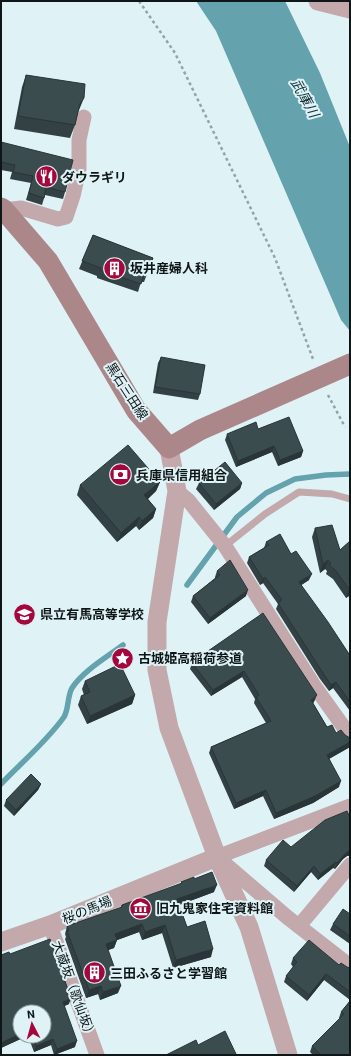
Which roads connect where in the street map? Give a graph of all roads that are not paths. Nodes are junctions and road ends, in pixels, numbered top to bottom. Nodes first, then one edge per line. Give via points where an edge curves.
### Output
1 (318, 1) edge
2 (348, 8) edge
3 (84, 117) dead end
4 (3, 209) edge
5 (334, 371) edge
6 (169, 448) junction
7 (177, 491) junction
8 (350, 499) edge
9 (220, 540) junction
10 (350, 736) edge
11 (350, 806) edge
12 (217, 857) junction
13 (350, 865) edge
14 (50, 925) junction
15 (299, 926) junction
16 (1, 942) edge
17 (350, 966) edge
18 (97, 1055) edge
19 (288, 1055) edge

1 - 2 street
3 - 4 street via 79,140 79,169 66,217 58,219 21,208
4 - 6 main road, 黒石三田線 via 48,261 136,410
5 - 6 main road via 200,430
6 - 7 street
7 - 9 street via 188,500
7 - 12 street via 157,622 157,670 169,728
8 - 9 lane via 332,494 299,492
9 - 10 street via 313,684
11 - 12 street
12 - 14 street, 桜の馬場
12 - 15 street
12 - 19 street via 249,927
13 - 15 street
14 - 16 street, 桜の馬場
14 - 18 street, 大蔵坂（歌仙坂）
15 - 17 street

